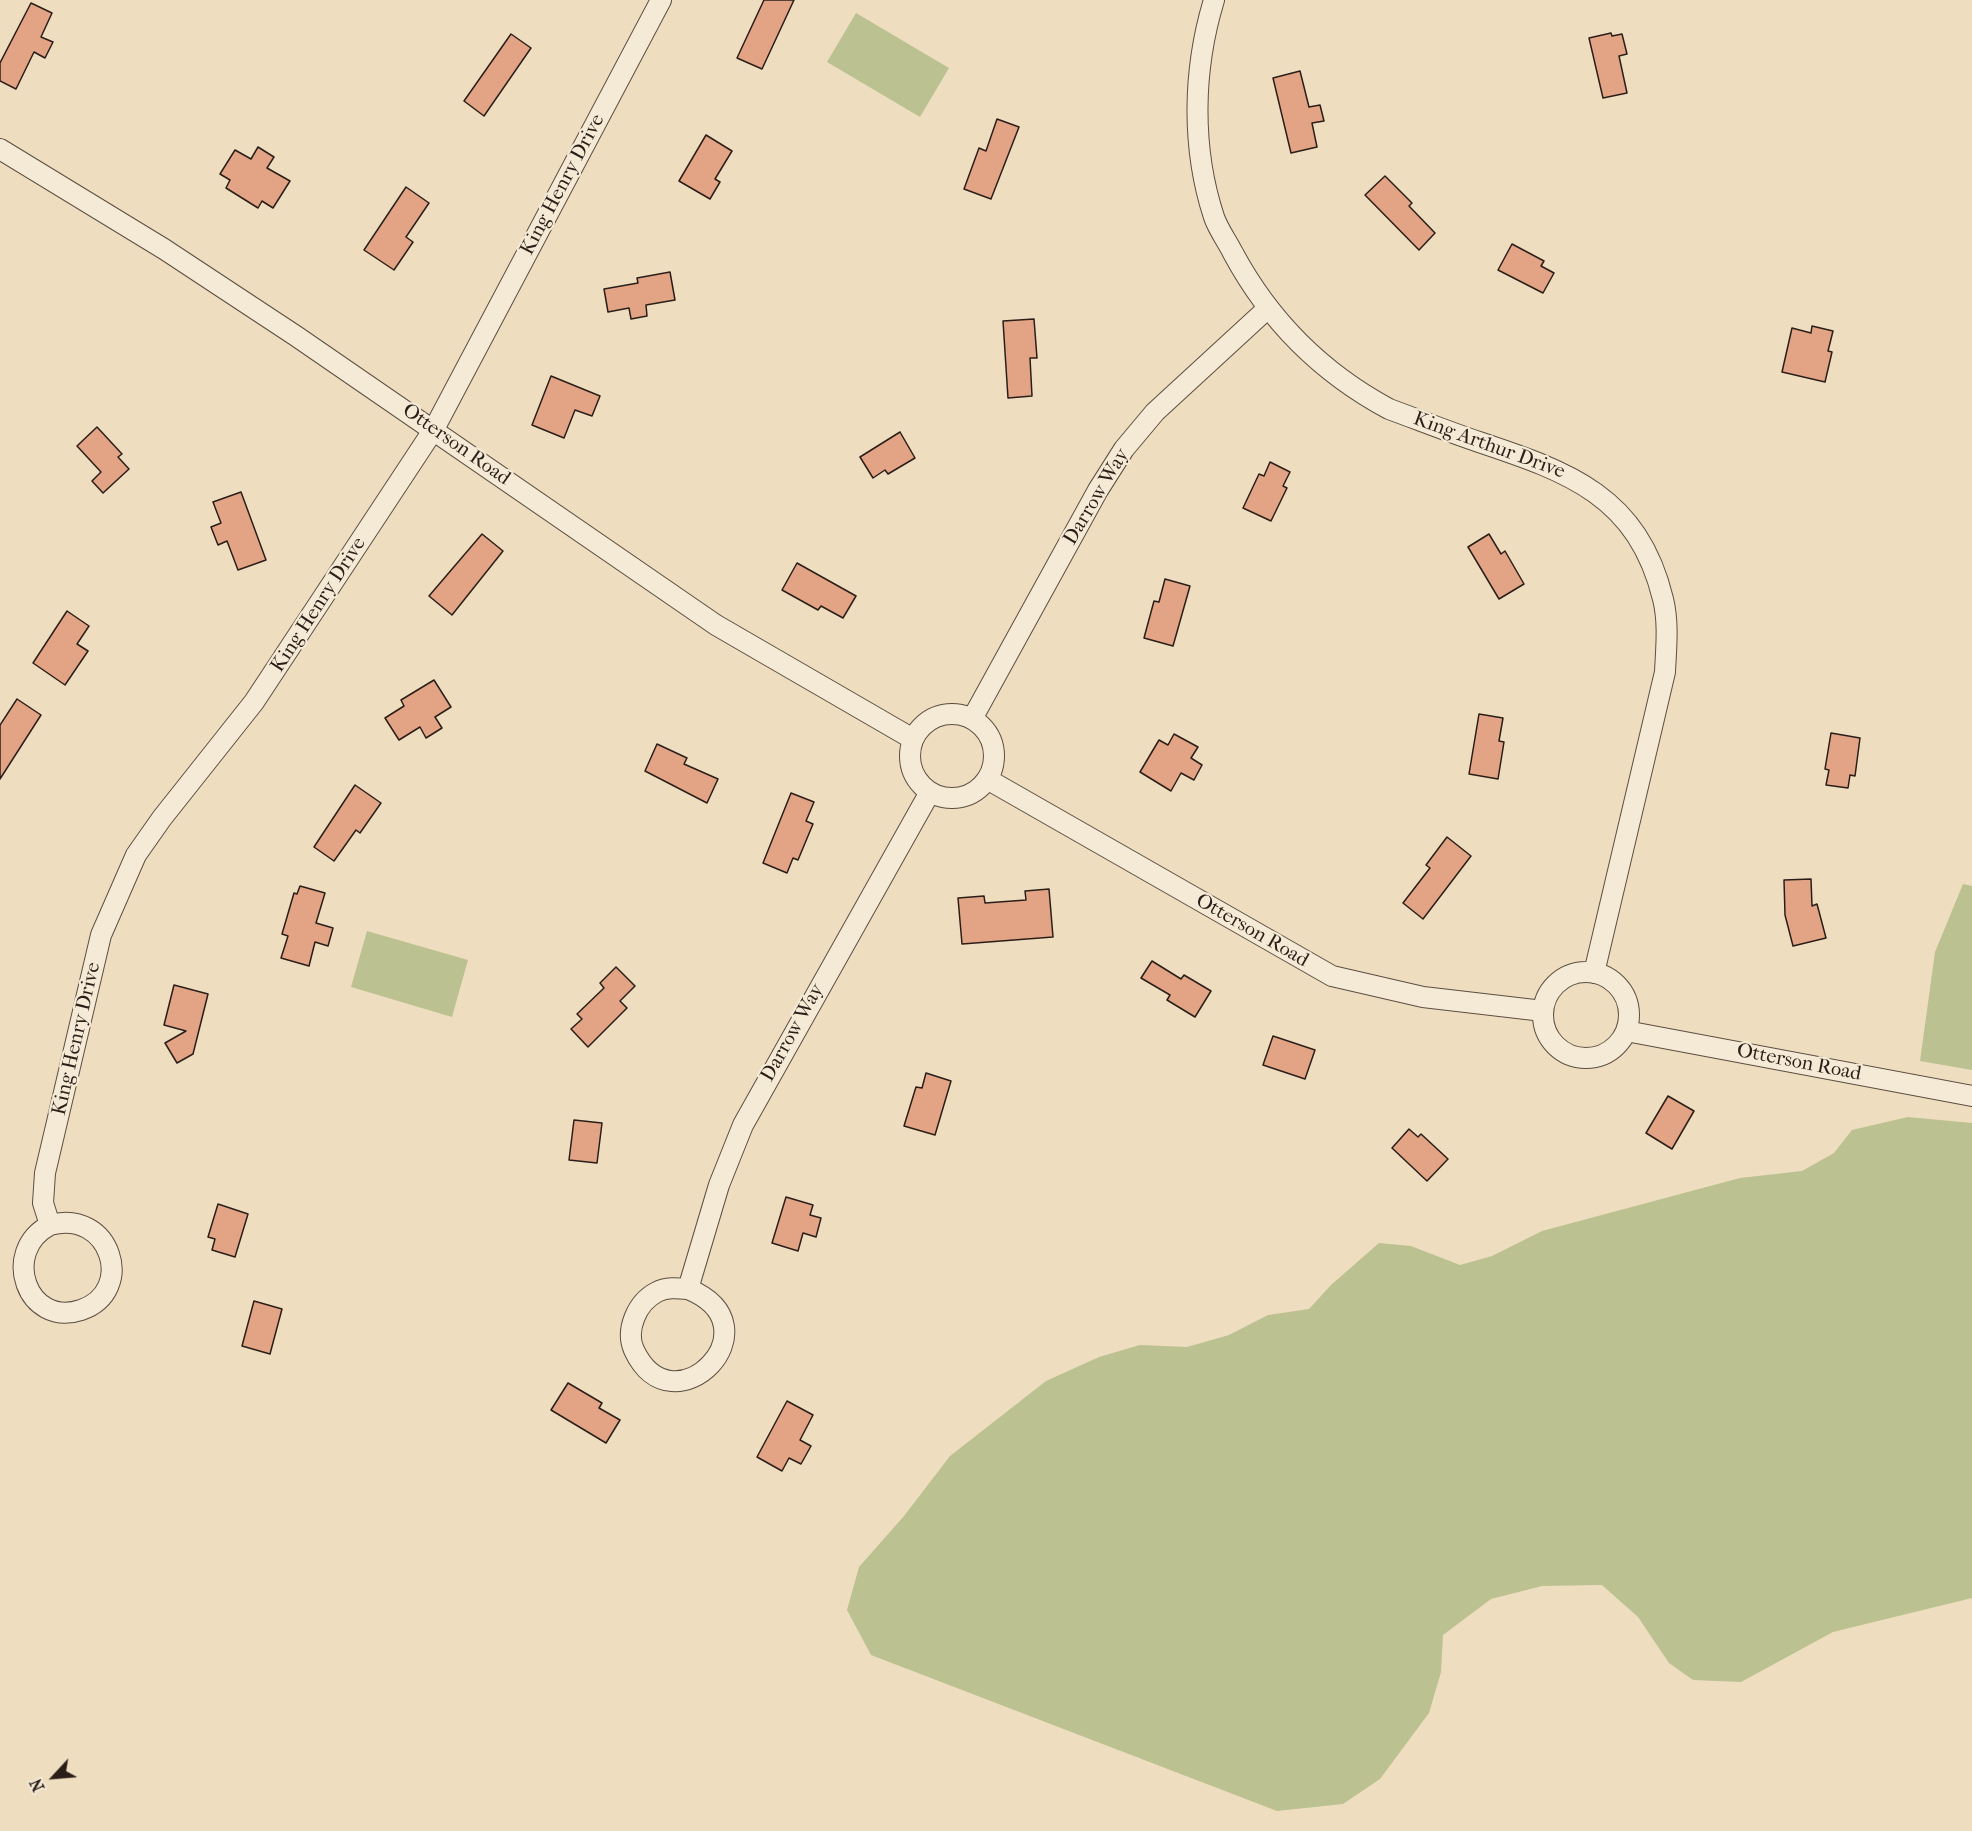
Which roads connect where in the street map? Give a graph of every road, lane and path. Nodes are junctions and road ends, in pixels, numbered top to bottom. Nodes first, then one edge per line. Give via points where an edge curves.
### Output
1 (661, 0) edge
2 (1214, 0) edge
3 (0, 149) edge
4 (1267, 309) junction
5 (434, 429) junction
6 (972, 719) junction
7 (913, 739) junction
8 (987, 779) junction
9 (930, 792) junction
10 (1594, 973) junction
11 (1543, 1011) junction
12 (1626, 1031) junction
13 (1972, 1096) edge
14 (50, 1225) junction
15 (688, 1288) junction

1 - 5 street, King Henry Drive
2 - 4 street, King Arthur Drive via 1198,73 1199,146 1214,218
3 - 5 street, Otterson Road via 164,249
4 - 6 street, Darrow Way via 1155,412 1124,449
4 - 10 street, King Arthur Drive via 1327,369 1367,397 1389,409 1551,466 1577,479 1600,495 1642,546 1664,600 1665,672
5 - 7 street, Otterson Road via 716,625
5 - 14 street, King Henry Drive via 255,702 136,855 117,894 101,935 47,1166 43,1203
6 - 7 street via 943,714 925,723
6 - 8 street via 993,746
7 - 9 street via 912,769
8 - 9 street via 961,797
8 - 11 street, Otterson Road via 1332,976 1423,997
9 - 15 street, Darrow Way via 743,1125 719,1185
10 - 11 street via 1582,972 1560,980 1546,999
10 - 12 street via 1616,984 1624,995
11 - 12 street via 1549,1037 1564,1051 1583,1058 1609,1051
12 - 13 street, Otterson Road
14 - 14 street via 26,1247 22,1263 26,1287 50,1309 82,1309 97,1300 108,1286 109,1251 99,1236 85,1226 68,1222
15 - 15 street via 702,1294 717,1310 724,1331 723,1346 717,1359 694,1378 664,1379 650,1372 632,1346 635,1314 657,1292 672,1287

